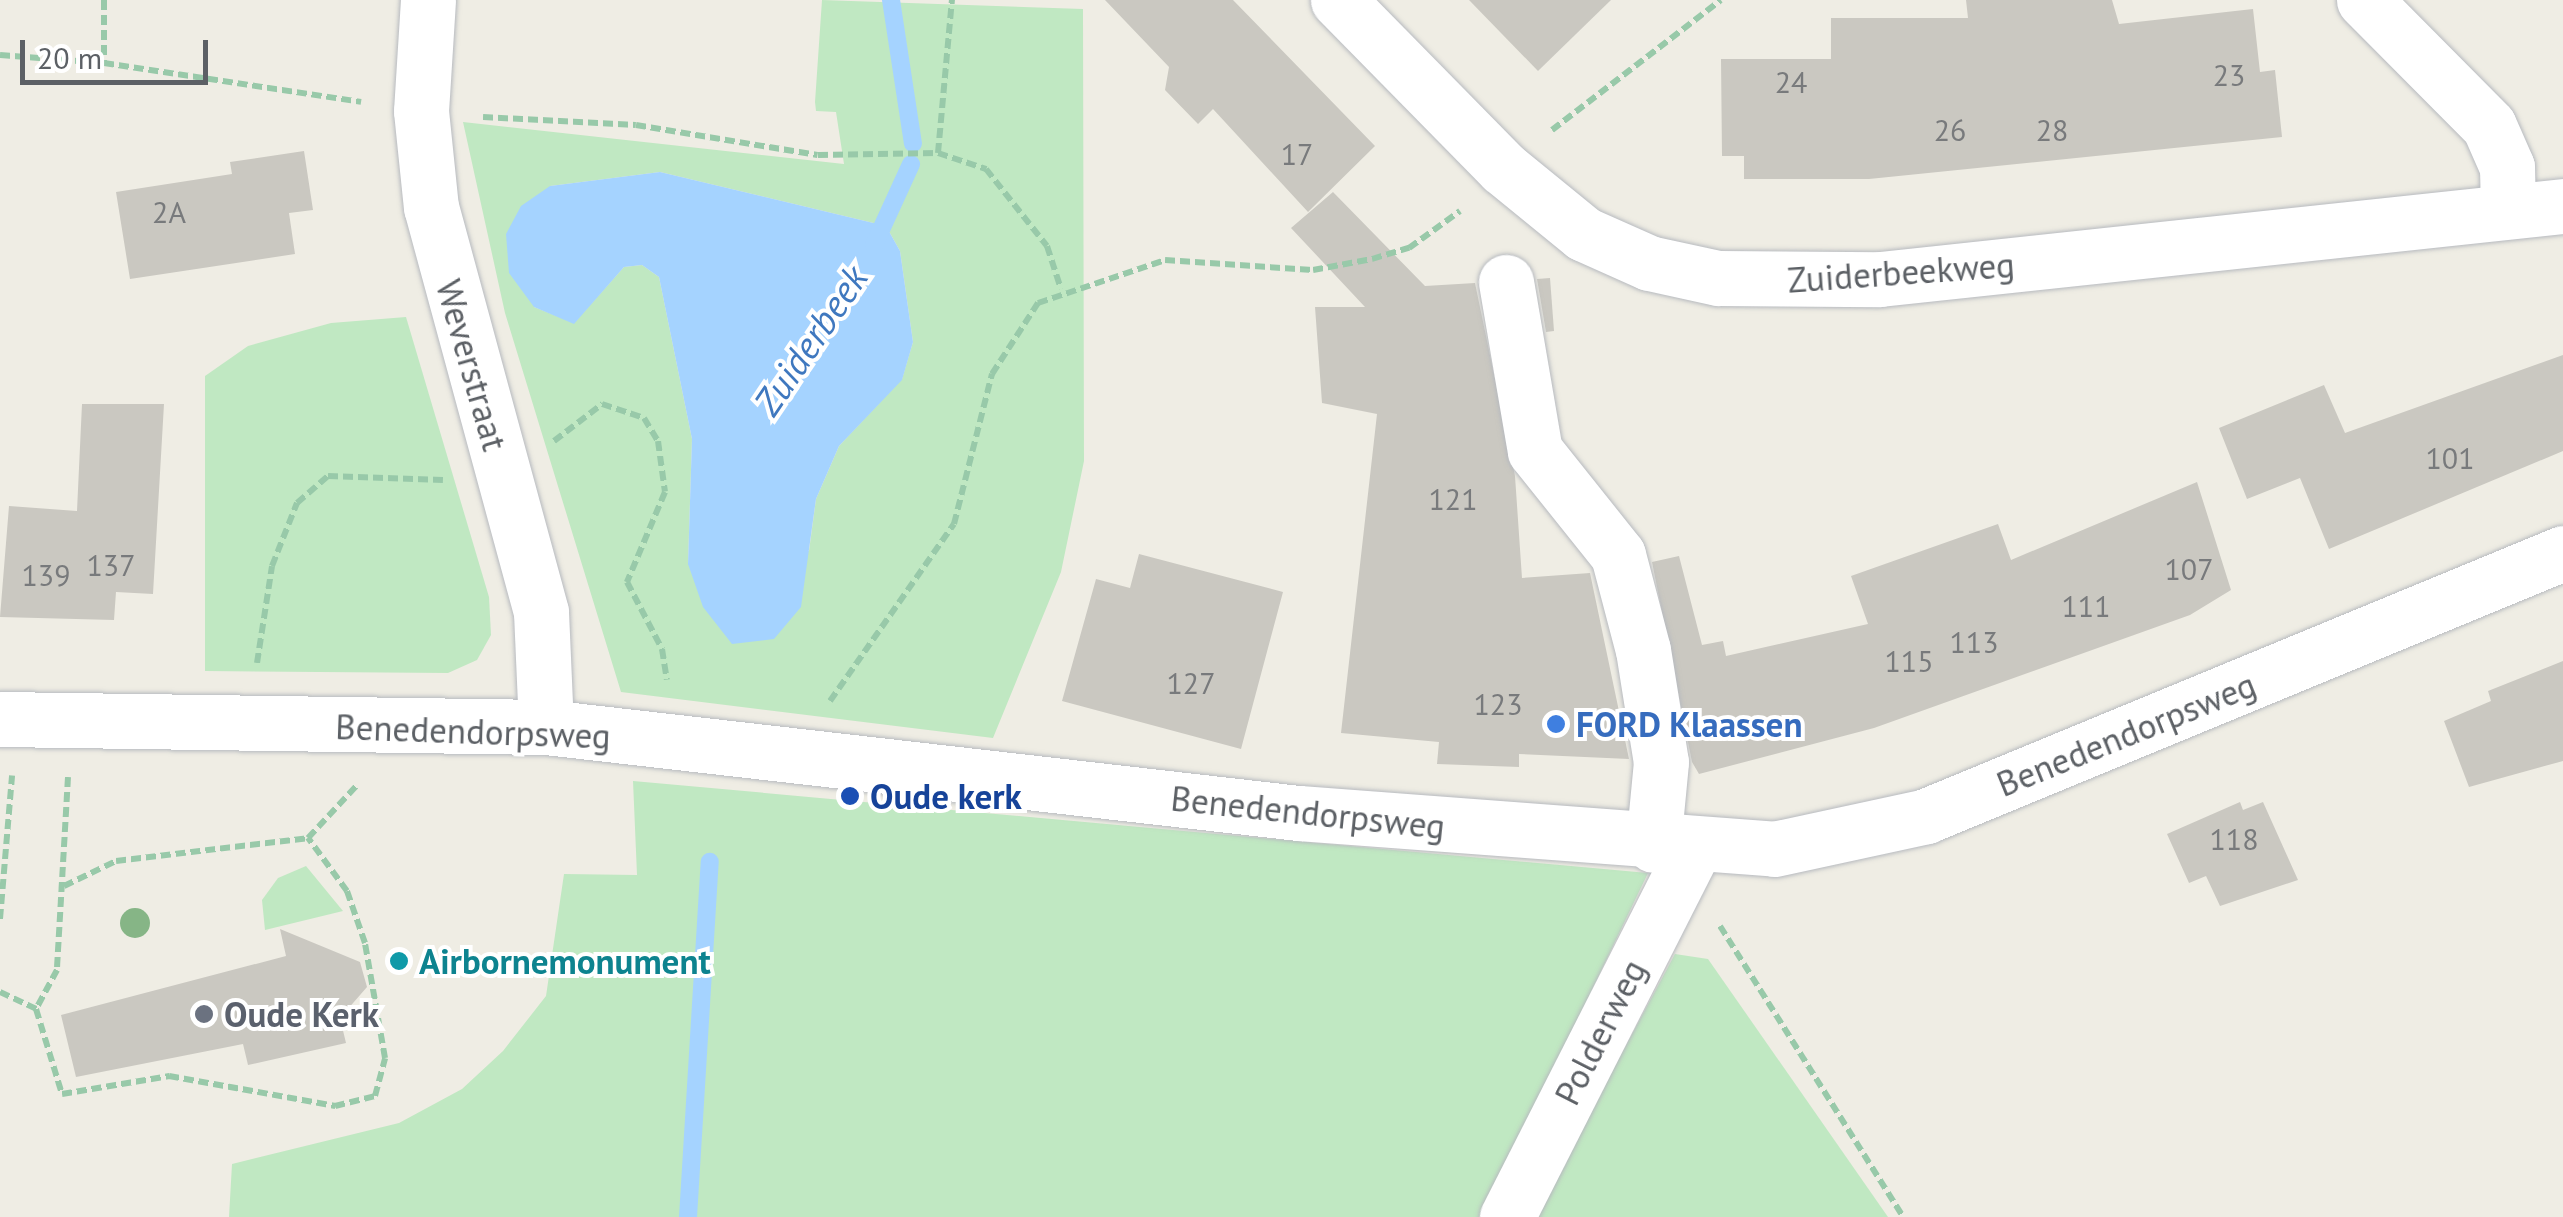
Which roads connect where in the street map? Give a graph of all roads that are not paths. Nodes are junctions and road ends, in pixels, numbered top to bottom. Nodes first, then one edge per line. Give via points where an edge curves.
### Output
1 (428, 0) edge
2 (1338, 0) edge
3 (2364, 0) edge
4 (2563, 206) edge
5 (2508, 210) junction
6 (1506, 282) dead end
7 (2563, 553) edge
8 (28, 721) edge
9 (546, 727) junction
10 (1673, 847) junction
11 (1507, 1217) edge

1 - 9 street, Weverstraat via 421,111 445,273 541,612
2 - 5 street, Zuiderbeekweg via 1503,168 1584,234 1649,262 1791,283
3 - 5 street via 2488,126 2506,167
4 - 5 street, Zuiderbeekweg
6 - 10 street via 1536,451 1618,555 1643,650
7 - 10 street, Benedendorpsweg via 1926,816 1847,840
8 - 9 street, Benedendorpsweg
9 - 10 street, Benedendorpsweg
10 - 11 street, Polderweg

